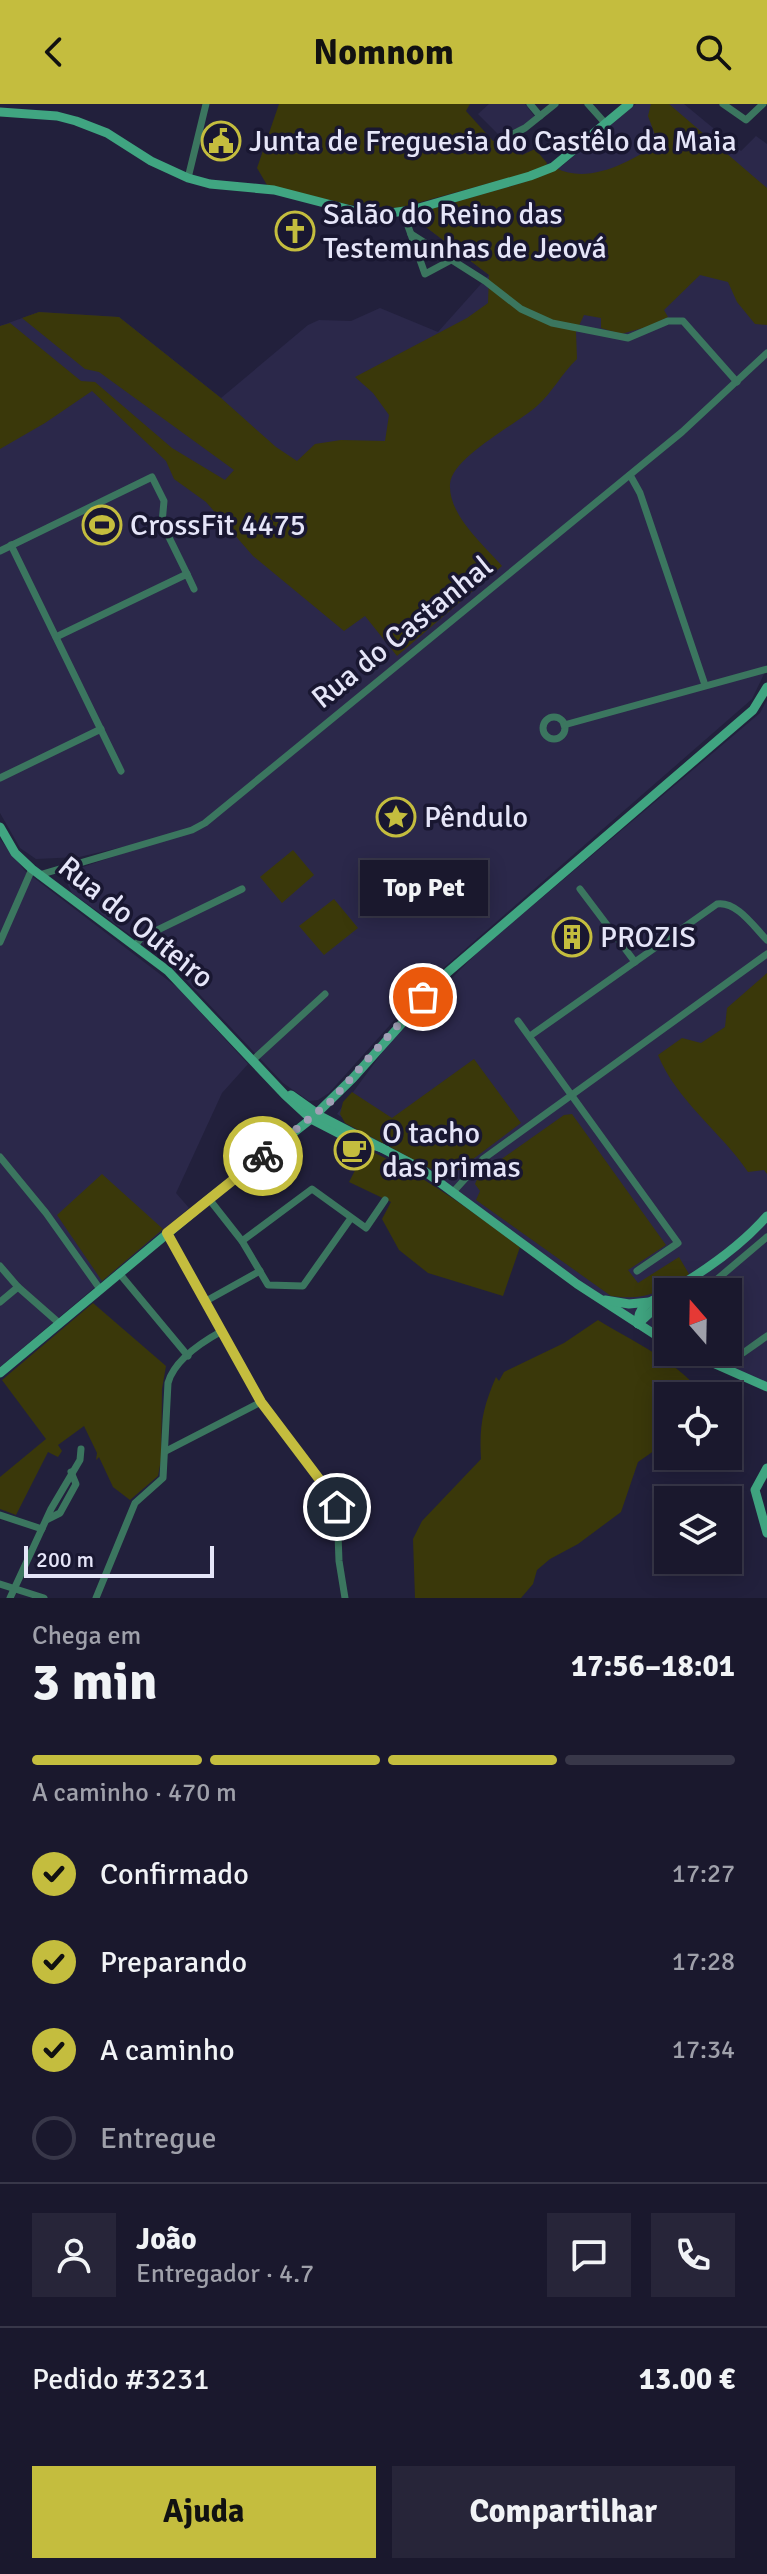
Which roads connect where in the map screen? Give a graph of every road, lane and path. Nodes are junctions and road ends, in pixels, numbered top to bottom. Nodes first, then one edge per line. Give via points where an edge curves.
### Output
1 (206, 104) edge
2 (530, 104) edge
3 (555, 104) edge
4 (588, 104) edge
5 (629, 104) edge
6 (723, 104) edge
7 (763, 104) edge
8 (0, 112) edge
9 (540, 116) junction
10 (605, 123) junction
11 (507, 137) dead end
12 (188, 178) junction
13 (403, 212) junction
14 (411, 234) junction
15 (453, 259) junction
16 (767, 353) edge
17 (763, 361) edge
18 (737, 382) junction
19 (630, 475) junction
20 (11, 545) junction
21 (0, 551) edge
22 (187, 574) junction
23 (194, 589) dead end
24 (56, 637) junction
25 (767, 669) edge
26 (705, 685) junction
27 (767, 687) edge
28 (564, 725) dead end
29 (101, 729) junction
30 (121, 771) dead end
31 (0, 778) edge
32 (0, 827) edge
33 (36, 872) junction
34 (242, 889) dead end
35 (580, 889) dead end
36 (767, 940) edge
37 (0, 942) edge
38 (135, 946) junction
39 (767, 954) edge
40 (635, 962) junction
41 (325, 994) dead end
42 (518, 1021) dead end
43 (530, 1036) junction
44 (253, 1060) junction
45 (571, 1095) junction
46 (330, 1102) junction
47 (314, 1117) junction
48 (337, 1123) junction
49 (385, 1149) junction
50 (0, 1157) edge
51 (454, 1191) junction
52 (209, 1199) junction
53 (385, 1200) dead end
54 (767, 1216) edge
55 (351, 1218) junction
56 (167, 1233) junction
57 (767, 1237) edge
58 (242, 1241) junction
59 (0, 1266) edge
60 (260, 1271) junction
61 (637, 1271) dead end
62 (119, 1273) junction
63 (691, 1278) edge
64 (719, 1278) edge
65 (18, 1287) junction
66 (100, 1289) junction
67 (597, 1298) junction
68 (206, 1301) junction
69 (0, 1302) edge
70 (653, 1305) junction
71 (654, 1310) edge
72 (59, 1323) junction
73 (638, 1324) junction
74 (222, 1331) junction
75 (654, 1334) edge
76 (767, 1336) edge
77 (742, 1353) edge
78 (188, 1356) junction
79 (720, 1366) edge
80 (0, 1373) edge
81 (767, 1387) edge
82 (261, 1402) junction
83 (81, 1449) dead end
84 (166, 1451) junction
85 (767, 1468) edge
86 (0, 1515) edge
87 (42, 1529) junction
88 (767, 1533) edge
89 (0, 1584) edge
90 (13, 1587) junction
91 (10, 1598) edge
92 (44, 1598) edge
93 (96, 1598) edge
94 (345, 1598) edge

1 - 12 street
2 - 9 street
3 - 9 street
4 - 10 street
5 - 10 main road
6 - 7 street via 746,120
8 - 12 main road via 76,121
9 - 11 street
10 - 13 main road via 553,167
12 - 13 main road via 274,190 355,211
13 - 14 street
14 - 15 street
14 - 15 street via 425,274
15 - 18 street via 521,309 552,323 628,338 668,321 683,321
16 - 17 street, Rua do Castanhal
17 - 18 street, Rua do Castanhal
18 - 19 street, Rua do Castanhal
19 - 26 street
19 - 33 street, Rua do Castanhal via 205,823
20 - 21 street
20 - 22 street via 152,477 164,501 162,523
20 - 24 street
22 - 23 street
22 - 24 street
24 - 29 street
25 - 26 street
26 - 28 street
27 - 46 main road via 753,710 435,984
29 - 30 street
29 - 31 street
32 - 33 main road, Rua do Outeiro via 15,853
33 - 37 street
33 - 38 main road, Rua do Outeiro
34 - 38 street via 141,938
35 - 40 street
36 - 40 street via 723,902
38 - 44 main road, Rua do Outeiro via 185,986
39 - 45 street
40 - 43 street
41 - 44 street
42 - 43 street
43 - 45 street
44 - 47 main road, Rua do Outeiro
45 - 51 street via 483,1159
45 - 61 street via 678,1243
46 - 47 main road
46 - 48 main road
47 - 48 main road
47 - 49 main road via 342,1135
47 - 52 main road
48 - 49 main road
49 - 51 main road
50 - 66 street
51 - 67 main road
52 - 56 main road
52 - 58 street
53 - 55 street via 366,1228
54 - 63 main road via 750,1236
55 - 58 street via 312,1189
55 - 60 street via 303,1286 268,1285
56 - 62 main road
56 - 68 street
57 - 64 street
58 - 60 street
59 - 65 street
60 - 68 street
62 - 66 main road
62 - 78 street
65 - 69 street
65 - 72 street
66 - 72 main road
67 - 70 main road
67 - 73 main road
68 - 74 street
70 - 71 main road
70 - 73 main road via 638,1313
72 - 80 main road
73 - 75 main road
74 - 78 street
74 - 82 street
76 - 77 street
78 - 84 street via 171,1371 168,1383
79 - 81 main road
82 - 84 street
82 - 94 street via 337,1507
83 - 87 street via 71,1472 76,1484 60,1513
84 - 93 street via 163,1478 135,1503
85 - 88 main road via 755,1490
86 - 87 street
87 - 90 street
89 - 90 street
90 - 91 street
90 - 92 street

